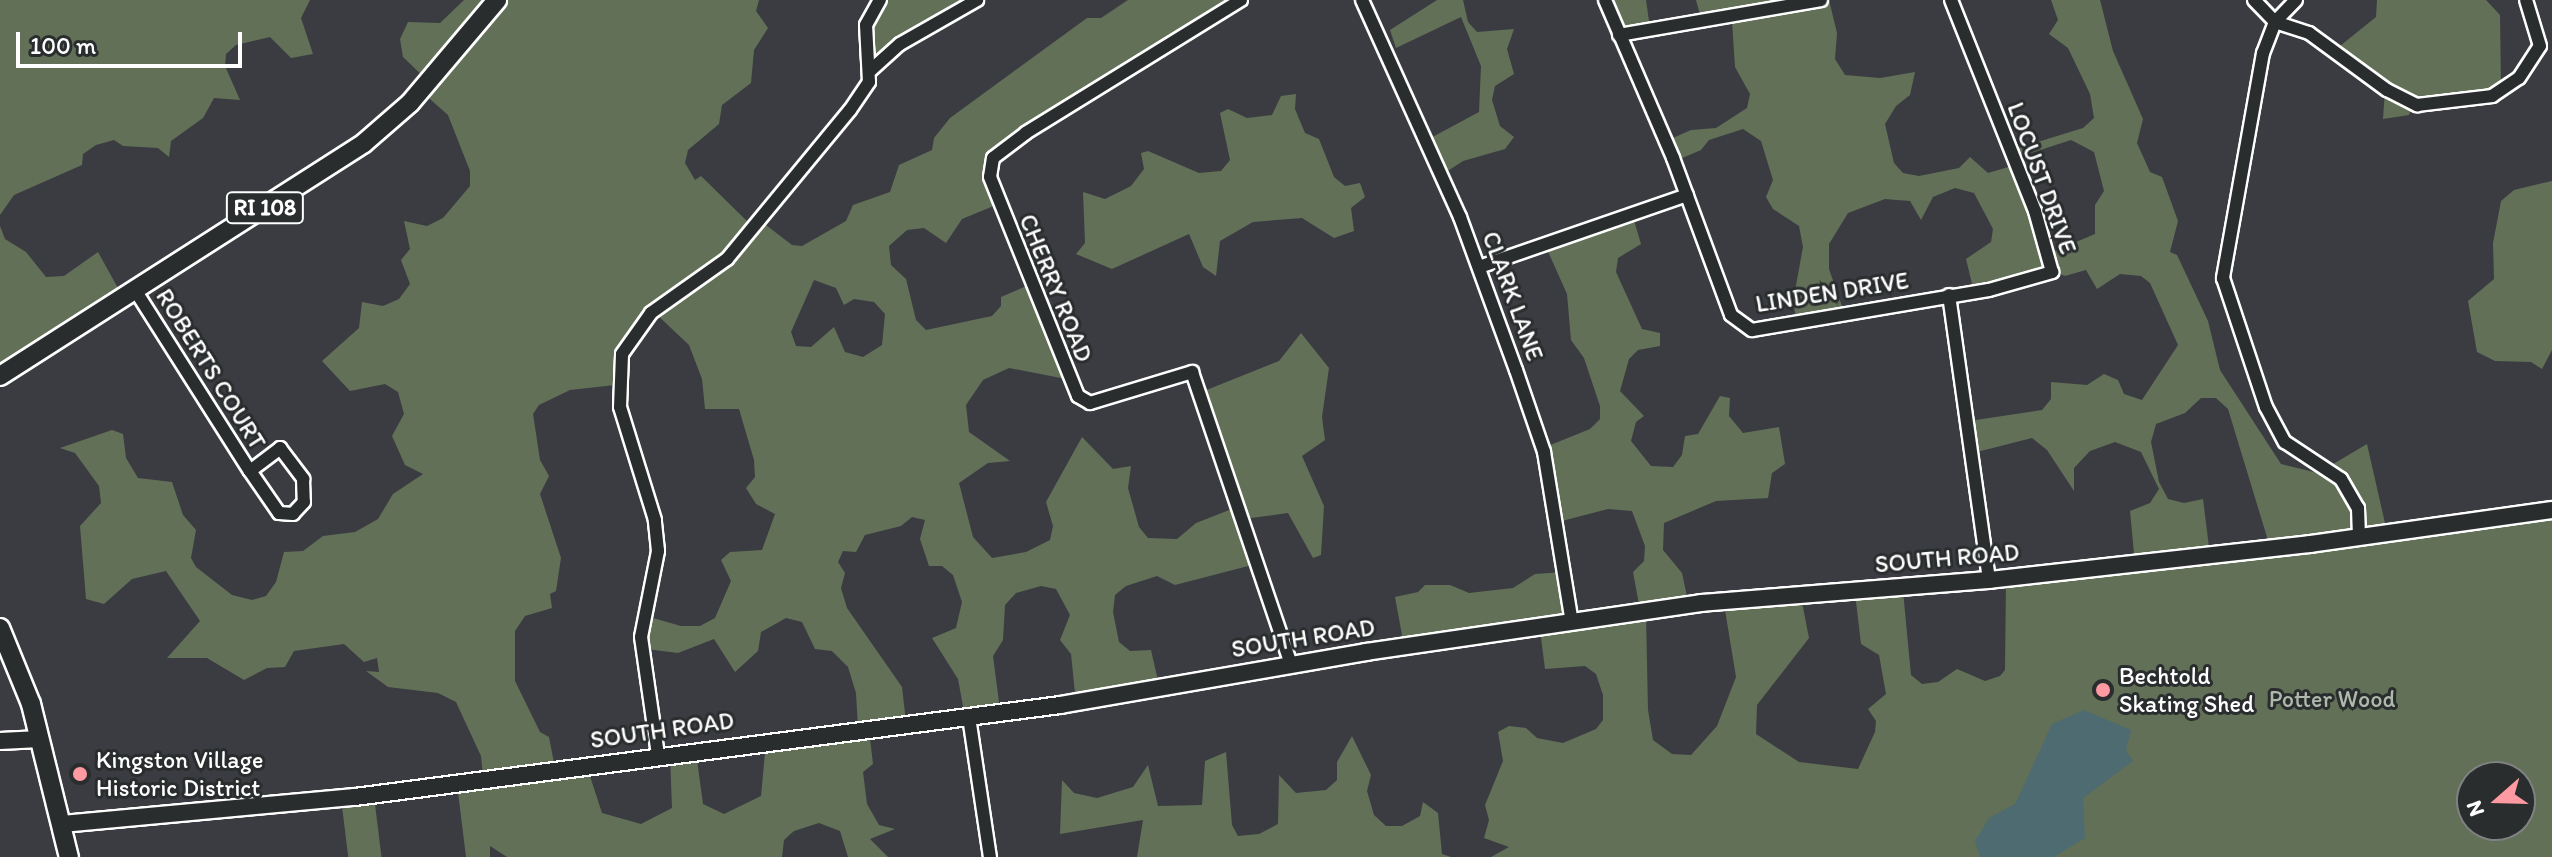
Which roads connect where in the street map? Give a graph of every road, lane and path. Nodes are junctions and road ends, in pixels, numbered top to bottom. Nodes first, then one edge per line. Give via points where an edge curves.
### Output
1 (497, 0) edge
2 (880, 0) edge
3 (977, 0) edge
4 (1241, 0) edge
5 (1362, 0) edge
6 (1605, 0) edge
7 (1821, 0) edge
8 (1951, 0) edge
9 (2254, 0) edge
10 (2296, 0) edge
11 (2526, 0) edge
12 (2275, 22) junction
13 (1619, 35) junction
14 (871, 70) junction
15 (1687, 195) junction
16 (1479, 267) junction
17 (135, 290) junction
18 (1949, 295) junction
19 (0, 376) edge
20 (250, 471) junction
21 (2552, 510) edge
22 (2359, 537) junction
23 (1989, 580) junction
24 (1572, 623) junction
25 (0, 628) edge
26 (1291, 664) junction
27 (969, 717) junction
28 (40, 739) junction
29 (0, 741) edge
30 (658, 755) junction
31 (62, 824) junction
32 (69, 857) edge
33 (990, 857) edge

1 - 17 main road, RI 108 via 410,103 364,143
2 - 14 street via 866,25
3 - 14 street via 900,44
4 - 26 street, CHERRY ROAD via 1026,133 993,158 990,177 1078,396 1090,403 1192,372
5 - 16 street, CLARK LANE
6 - 13 street, LINDEN DRIVE
7 - 13 street
8 - 18 street, LOCUST DRIVE via 2035,211 2052,272
9 - 12 street
10 - 12 street
11 - 12 street via 2540,46 2519,78 2492,96 2454,104 2417,105 2387,90 2309,33
12 - 22 street via 2250,118 2223,278 2266,407 2285,442 2341,479 2358,508
13 - 15 street, LINDEN DRIVE
14 - 30 street via 850,110 727,259 651,313 622,354 620,407 655,520 658,551 641,637
15 - 16 street
15 - 18 street, LINDEN DRIVE via 1731,315 1752,330
16 - 24 street, CLARK LANE via 1544,452
17 - 19 main road, RI 108
17 - 20 street, ROBERTS COURT
18 - 23 street
20 - 20 street, ROBERTS COURT via 279,513 293,514 304,502 303,479 280,448
21 - 22 street, SOUTH ROAD
22 - 23 street, SOUTH ROAD
23 - 24 street, SOUTH ROAD via 1701,603
24 - 26 street, SOUTH ROAD
25 - 28 main road
26 - 27 street, SOUTH ROAD
27 - 30 street, SOUTH ROAD
27 - 33 street
28 - 29 street
28 - 31 main road
30 - 31 street, SOUTH ROAD via 355,797
31 - 32 main road

